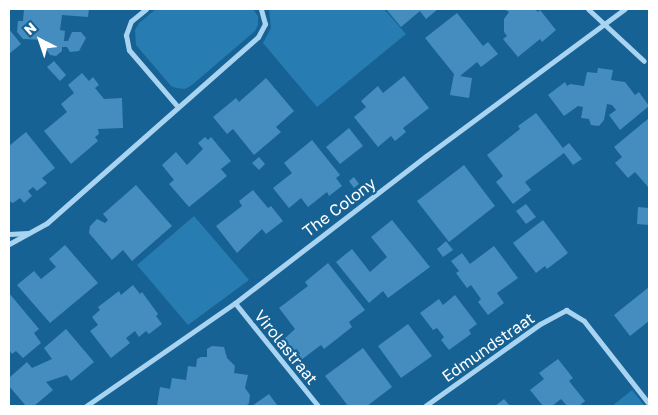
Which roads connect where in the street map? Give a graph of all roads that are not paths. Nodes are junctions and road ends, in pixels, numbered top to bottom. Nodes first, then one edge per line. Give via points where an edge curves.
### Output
1 (146, 9) edge
2 (261, 9) edge
3 (588, 9) edge
4 (625, 9) edge
5 (605, 24) junction
6 (644, 61) dead end
7 (178, 107) junction
8 (31, 233) junction
9 (9, 234) edge
10 (9, 244) edge
11 (235, 302) junction
12 (649, 404) edge
13 (86, 406) edge
14 (318, 406) edge
15 (425, 406) edge

1 - 7 street via 131,21 126,35 129,50
2 - 7 street via 265,24 258,37
3 - 5 street
4 - 5 street, The Colony
5 - 6 street
5 - 11 street, The Colony
7 - 8 street via 47,223
8 - 9 street
8 - 10 street
11 - 13 street, The Colony
11 - 14 street, Virolastraat
12 - 15 street, Edmundstraat via 584,321 566,310 540,324

